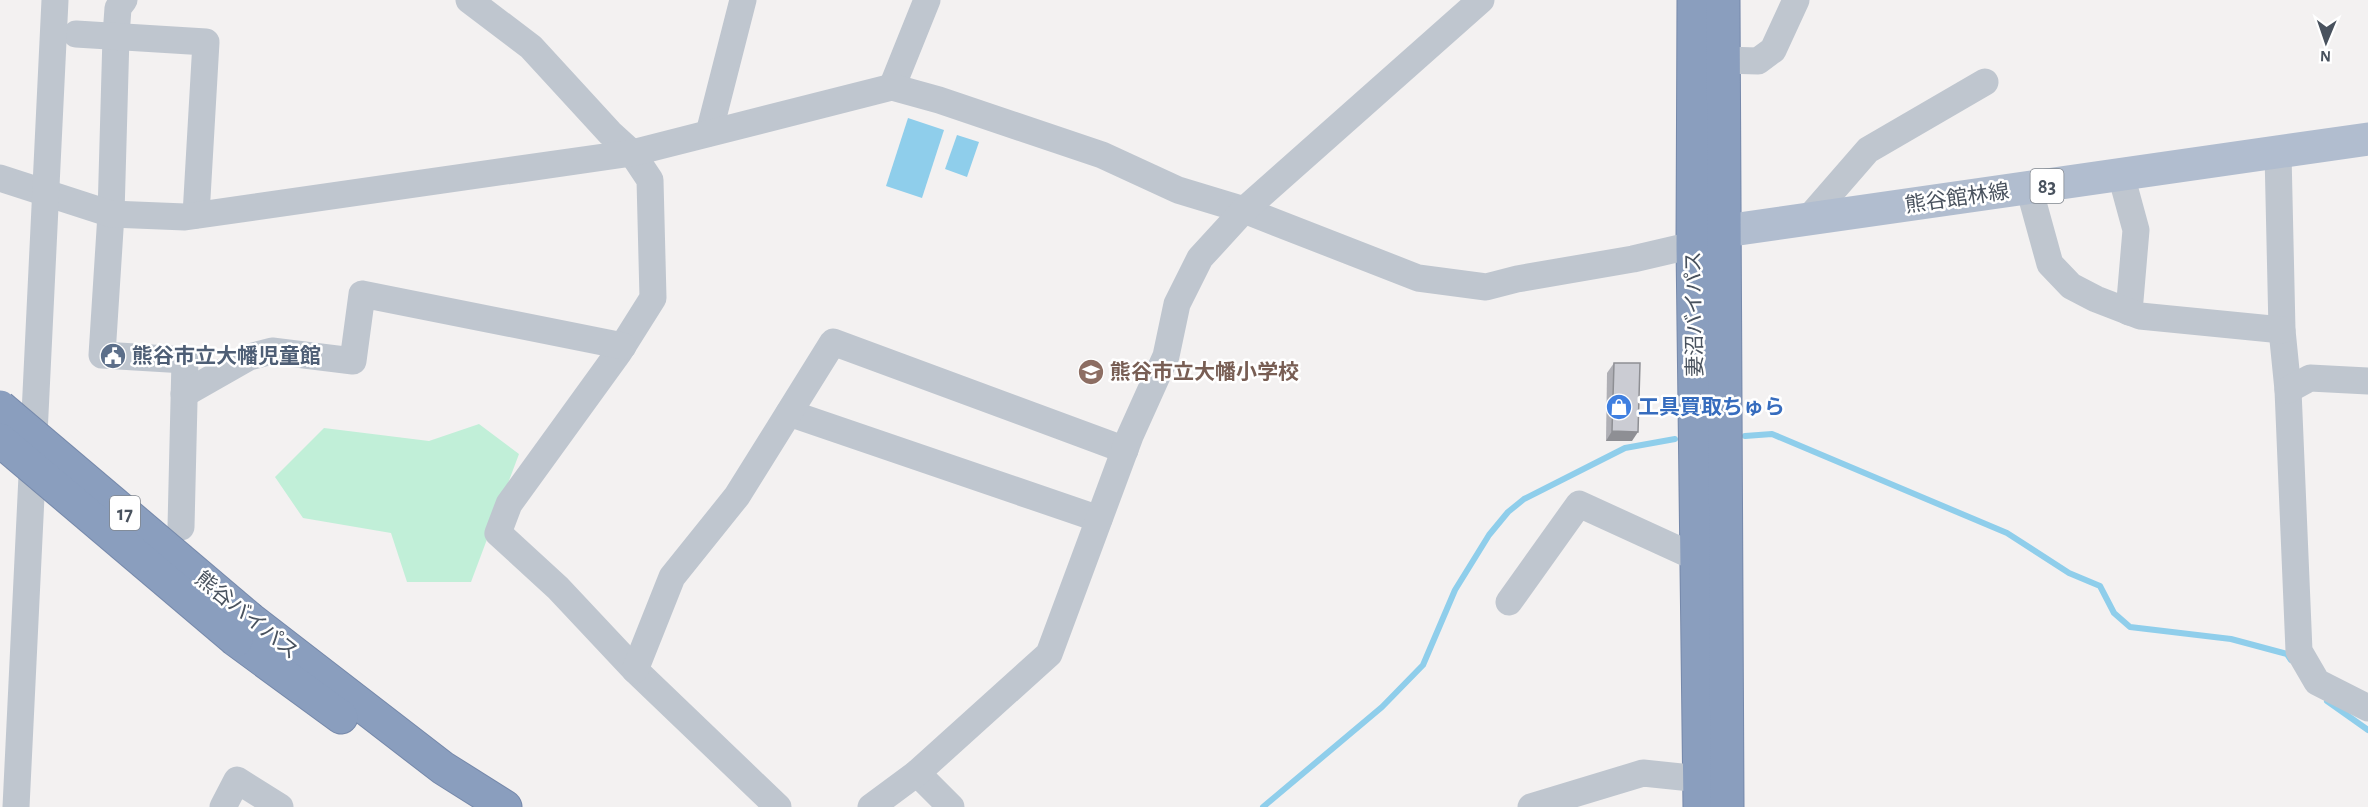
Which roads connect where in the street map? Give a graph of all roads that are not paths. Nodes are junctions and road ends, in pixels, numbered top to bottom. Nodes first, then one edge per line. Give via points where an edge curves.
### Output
1 (55, 0) edge
2 (123, 0) edge
3 (470, 0) edge
4 (742, 0) edge
5 (927, 0) edge
6 (1481, 0) edge
7 (1694, 0) edge
8 (1723, 0) edge
9 (1796, 0) edge
10 (76, 34) dead end
11 (116, 36) junction
12 (1724, 60) junction
13 (1985, 82) dead end
14 (892, 87) junction
15 (709, 133) junction
16 (2368, 139) edge
17 (632, 153) junction
18 (2278, 153) junction
19 (2121, 175) junction
20 (0, 178) edge
21 (2029, 188) junction
22 (46, 193) junction
23 (1244, 210) junction
24 (111, 214) junction
25 (196, 215) junction
26 (1808, 219) junction
27 (1725, 231) junction
28 (1693, 245) junction
29 (2129, 312) junction
30 (2282, 330) junction
31 (622, 346) junction
32 (2368, 381) edge
33 (2288, 390) junction
34 (184, 394) junction
35 (0, 407) edge
36 (789, 413) junction
37 (0, 440) edge
38 (1125, 450) junction
39 (1099, 519) junction
40 (181, 527) dead end
41 (1697, 558) junction
42 (1509, 602) dead end
43 (243, 630) junction
44 (635, 670) junction
45 (2368, 708) edge
46 (917, 773) junction
47 (1714, 793) edge
48 (16, 807) edge
49 (223, 807) edge
50 (280, 807) edge
51 (467, 807) edge
52 (506, 807) edge
53 (778, 807) edge
54 (871, 807) edge
55 (951, 807) edge
56 (1531, 807) edge

1 - 22 street
2 - 11 street via 118,8
3 - 17 street via 531,47
4 - 15 street
5 - 14 street
6 - 23 street
7 - 28 highway, 妻沼バイパス
8 - 12 highway, 妻沼バイパス
9 - 12 street via 1773,50 1758,61
10 - 11 street
11 - 24 street
11 - 25 street via 206,42
12 - 27 highway, 妻沼バイパス
13 - 26 street via 1868,150
14 - 15 street
14 - 23 street via 1102,155 1178,190
15 - 17 street
16 - 18 main road, 熊谷館林線 / 83
17 - 25 street
17 - 31 street via 650,180 653,298
18 - 19 main road, 熊谷館林線 / 83
18 - 30 street
19 - 21 main road, 熊谷館林線 / 83
19 - 29 street via 2136,230
20 - 22 street
21 - 26 main road, 熊谷館林線 / 83
21 - 29 street via 2050,264 2071,286
22 - 24 street
22 - 48 street
23 - 28 street via 1418,278 1486,287
23 - 38 street via 1200,258 1177,304 1166,356
24 - 25 street
24 - 34 street via 102,355 185,360
26 - 27 main road, 熊谷館林線 / 83
27 - 28 street
27 - 47 highway, 妻沼バイパス
28 - 41 highway, 妻沼バイパス
29 - 30 street
30 - 33 street
31 - 34 street via 362,294 353,361 272,351 249,357
31 - 44 street via 509,504 498,534 558,588
32 - 33 street via 2310,378
33 - 45 street via 2298,651 2317,682
34 - 40 street
35 - 43 highway, 熊谷バイパス / 17, bridge
36 - 38 street via 833,342
36 - 39 street
36 - 44 street via 737,496 672,577
37 - 43 highway, 熊谷バイパス / 17, bridge
38 - 39 street
39 - 46 street via 1049,654
41 - 42 street via 1579,504
41 - 47 highway, 妻沼バイパス
43 - 51 highway, 熊谷バイパス / 17
43 - 52 highway, 熊谷バイパス / 17
44 - 53 street
46 - 54 street
46 - 55 street
47 - 56 street via 1643,773
49 - 50 street via 237,780

